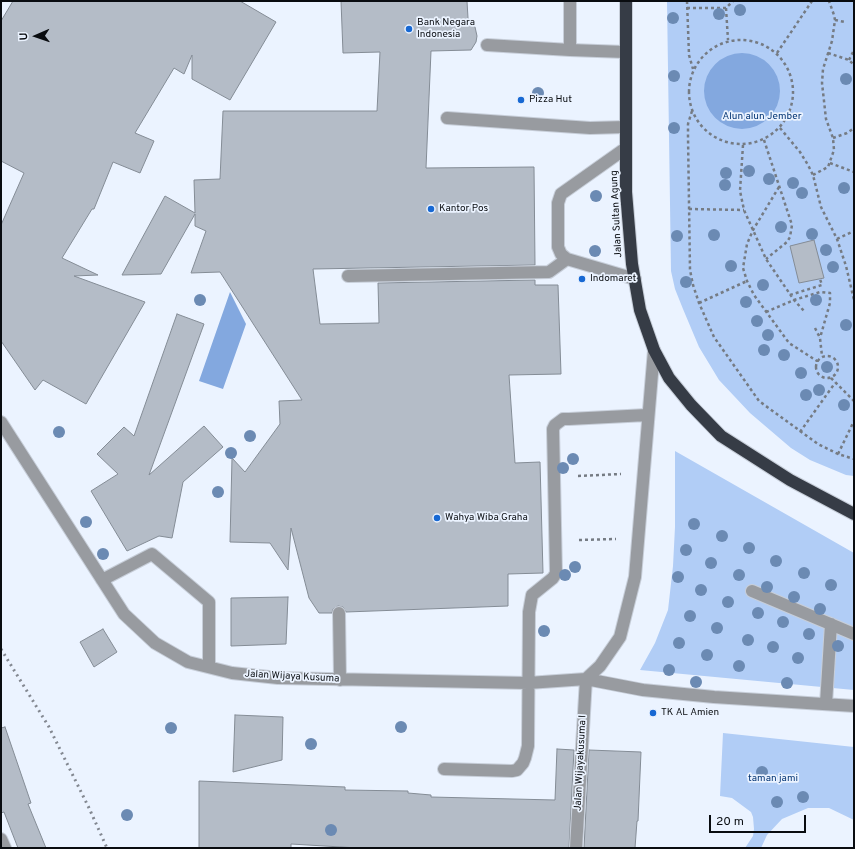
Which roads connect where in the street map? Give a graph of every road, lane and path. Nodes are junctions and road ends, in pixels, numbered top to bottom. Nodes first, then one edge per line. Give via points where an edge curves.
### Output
1 (570, 1) edge
2 (626, 1) edge
3 (687, 1) edge
4 (733, 1) edge
5 (812, 1) edge
6 (829, 1) edge
7 (687, 8) junction
8 (726, 8) junction
9 (835, 20) junction
10 (845, 22) dead end
11 (728, 40) junction
12 (487, 45) dead end
13 (570, 50) junction
14 (854, 50) edge
15 (625, 52) junction
16 (777, 53) junction
17 (828, 53) junction
18 (849, 60) junction
19 (854, 65) edge
20 (693, 70) junction
21 (692, 111) junction
22 (447, 118) dead end
23 (626, 127) junction
24 (780, 128) junction
25 (854, 128) edge
26 (833, 138) junction
27 (764, 140) junction
28 (743, 145) junction
29 (626, 148) junction
30 (830, 163) junction
31 (854, 172) edge
32 (813, 175) junction
33 (780, 186) junction
34 (689, 209) junction
35 (744, 210) junction
36 (753, 230) junction
37 (854, 231) edge
38 (837, 239) junction
39 (766, 259) junction
40 (567, 260) junction
41 (348, 276) dead end
42 (635, 279) junction
43 (820, 279) dead end
44 (747, 281) junction
45 (790, 295) junction
46 (794, 300) junction
47 (854, 300) edge
48 (699, 303) junction
49 (804, 311) dead end
50 (766, 312) junction
51 (815, 328) dead end
52 (820, 338) junction
53 (654, 350) junction
54 (822, 356) junction
55 (817, 361) junction
56 (831, 378) junction
57 (835, 383) junction
58 (854, 401) edge
59 (647, 415) junction
60 (854, 421) edge
61 (1, 422) edge
62 (800, 432) junction
63 (838, 454) junction
64 (854, 459) edge
65 (643, 473) junction
66 (554, 476) junction
67 (854, 514) edge
68 (638, 538) junction
69 (555, 540) junction
70 (102, 580) junction
71 (752, 590) dead end
72 (339, 613) dead end
73 (831, 624) junction
74 (854, 634) edge
75 (209, 667) junction
76 (586, 678) junction
77 (340, 680) junction
78 (528, 683) junction
79 (826, 704) junction
80 (854, 706) edge
81 (444, 770) dead end
82 (1, 838) edge
83 (5, 848) edge
84 (576, 848) edge

1 - 13 street
2 - 15 highway, Jalan Sultan Agung
3 - 7 path
4 - 8 path
5 - 16 path
6 - 9 path
7 - 8 path
7 - 20 path via 689,55
8 - 11 path
9 - 10 path
9 - 17 path
11 - 16 path via 740,38 760,42
11 - 20 path via 704,54
12 - 13 street
13 - 15 street
14 - 18 path
15 - 23 highway, Jalan Sultan Agung
16 - 24 path via 790,71 794,90 790,111
17 - 18 path
17 - 26 path via 822,83 826,119
18 - 19 path
20 - 21 path via 688,91
21 - 28 path via 705,130 722,142
21 - 34 path via 688,124
22 - 23 street via 590,128
23 - 29 highway, Jalan Sultan Agung
24 - 27 path
24 - 32 path via 800,152
25 - 26 path
26 - 30 path via 834,150
27 - 28 path
27 - 33 path
28 - 35 path via 740,191
29 - 40 street via 561,194 558,203 558,247
29 - 42 highway, Jalan Sultan Agung via 626,192
30 - 31 path
30 - 32 path
32 - 38 path via 821,206
33 - 36 path
33 - 39 path via 792,225 790,237
34 - 35 path
34 - 48 path via 690,270
35 - 36 path
36 - 39 path
36 - 44 path via 744,256 743,268
37 - 38 path
38 - 47 path
39 - 45 path
40 - 41 street via 549,272
40 - 42 street
42 - 53 highway, Jalan Sultan Agung via 640,310
43 - 45 path via 822,285
44 - 48 path
44 - 50 path
45 - 46 path
46 - 49 path
46 - 50 path
46 - 52 path via 820,292 830,293 830,303
48 - 62 path via 714,337 760,401
50 - 55 path via 789,343
51 - 52 path
52 - 54 path
53 - 59 street
53 - 67 highway, Jalan Sultan Agung via 669,378 721,436 790,480
54 - 55 path
54 - 56 path via 830,356 838,367 836,374
55 - 56 path via 815,368 818,374 824,378
56 - 57 path
57 - 58 path
57 - 62 path
59 - 65 street
59 - 66 street via 569,418 560,421 553,429
60 - 63 path
61 - 70 street, Jalan Wijaya Kusuma
62 - 63 path
63 - 64 path
65 - 66 path
65 - 68 street
66 - 69 street
68 - 69 path
68 - 76 street via 634,577 620,636 600,666
69 - 78 street via 556,573 532,595
70 - 75 street, Jalan Wijaya Kusuma via 124,614 155,642 188,662
70 - 75 street via 152,554 209,602
71 - 73 street
72 - 77 street
73 - 74 street
73 - 79 street
75 - 77 street, Jalan Wijaya Kusuma via 232,673 278,678
76 - 78 street, Jalan Wijaya Kusuma
76 - 79 street, Jalan Wijaya Kusuma via 643,690
76 - 84 street, Jalan Wijayakusuma I
77 - 78 street, Jalan Wijaya Kusuma
78 - 81 street via 528,746 523,763 517,770
79 - 80 street, Jalan Wijaya Kusuma
82 - 83 street

